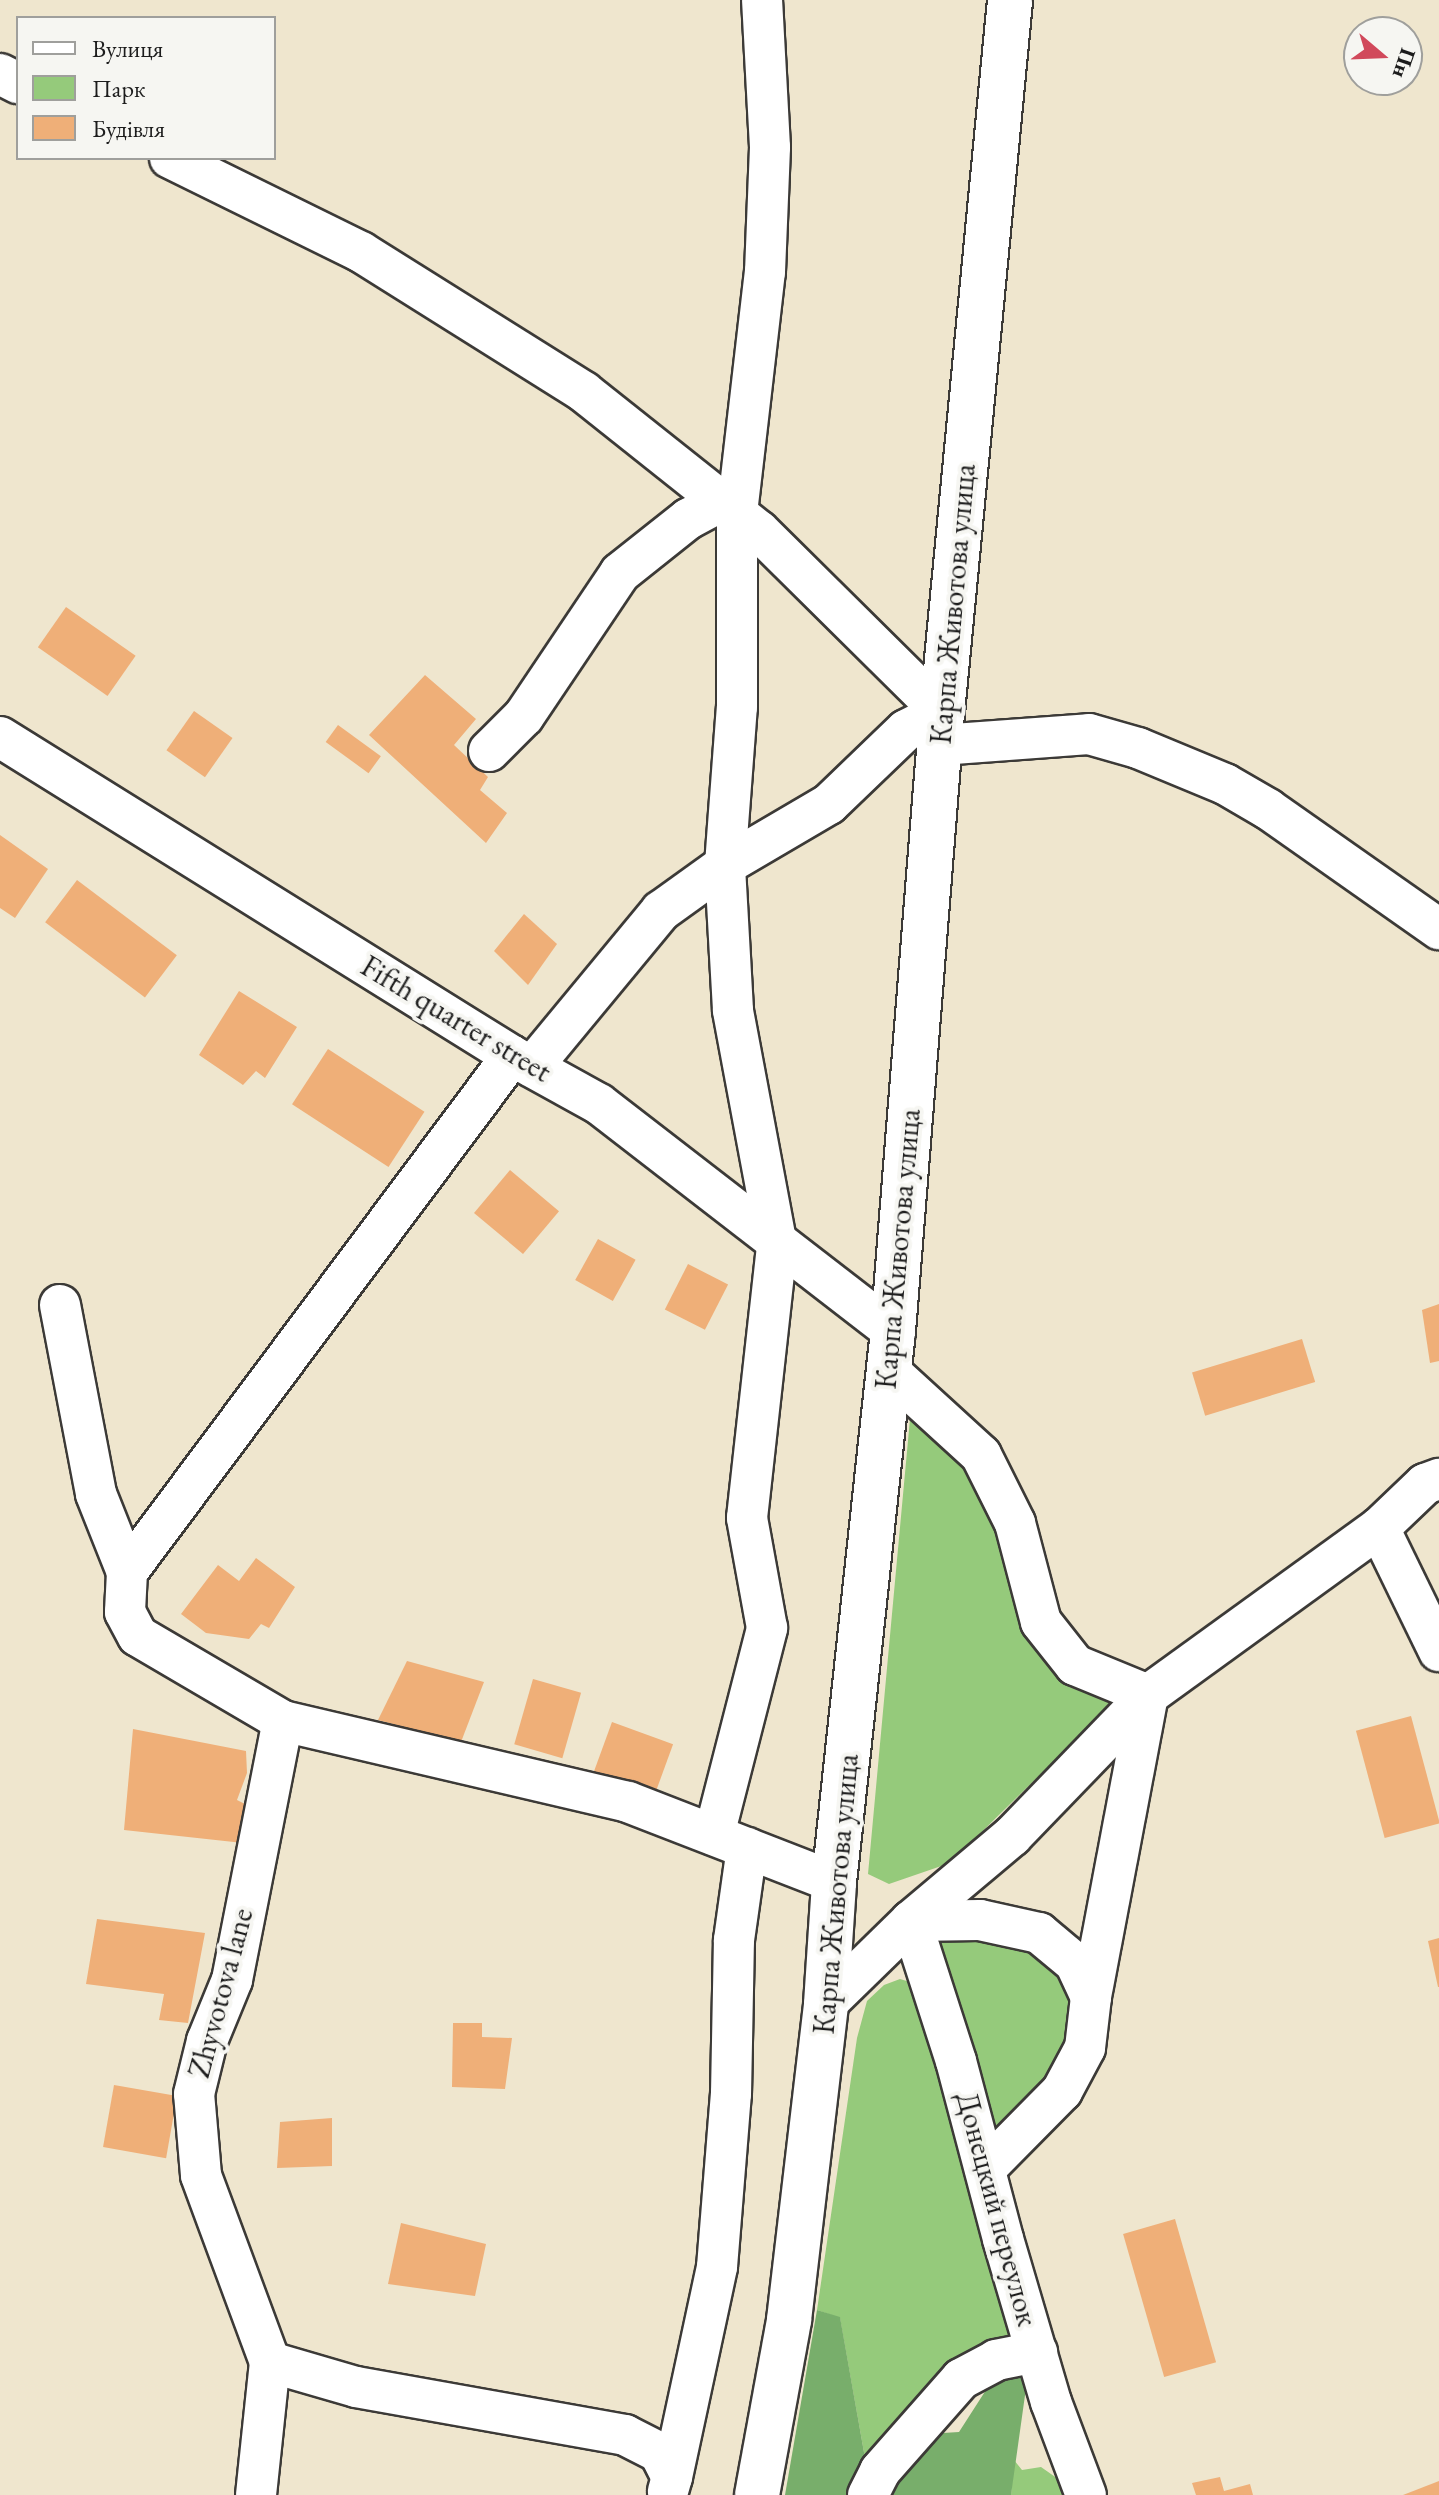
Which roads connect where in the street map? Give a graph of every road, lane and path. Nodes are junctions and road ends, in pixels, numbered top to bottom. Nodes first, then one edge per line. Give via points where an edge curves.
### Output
1 (762, 0) edge
2 (1010, 0) edge
3 (174, 160) edge
4 (729, 507) junction
5 (941, 728) junction
6 (0, 737) edge
7 (489, 751) dead end
8 (725, 865) junction
9 (1439, 929) edge
10 (522, 1061) junction
11 (777, 1246) junction
12 (60, 1305) dead end
13 (890, 1350) junction
14 (1439, 1479) edge
15 (1379, 1528) junction
16 (127, 1572) junction
17 (1439, 1651) edge
18 (1148, 1695) junction
19 (283, 1721) junction
20 (730, 1842) junction
21 (834, 1882) junction
22 (911, 1921) junction
23 (1091, 1997) junction
24 (826, 2004) junction
25 (985, 2169) junction
26 (1037, 2352) junction
27 (270, 2362) junction
28 (669, 2486) edge
29 (256, 2495) edge
30 (757, 2495) edge
31 (868, 2495) edge
32 (1086, 2495) edge

1 - 4 street via 770,147 765,272
2 - 5 main road, Карпа Животова улица
3 - 4 street via 361,252 584,392
4 - 5 street
4 - 7 street via 676,526 620,573 524,716
4 - 8 street via 737,707
5 - 8 street via 906,730 829,804
5 - 9 street via 1089,734 1138,748 1225,784 1268,809 1325,854
5 - 13 main road, Карпа Животова улица
6 - 10 street, Fifth quarter street
8 - 10 street via 661,911
8 - 11 street via 733,1010
10 - 11 street, Fifth quarter street via 599,1104
10 - 16 street
11 - 13 street, Fifth quarter street
11 - 20 street via 747,1518 767,1628
12 - 16 street via 96,1494
13 - 18 street, Fifth quarter street via 981,1455 1015,1523 1041,1622 1075,1665
13 - 21 main road, Карпа Животова улица
14 - 15 street via 1425,1484
15 - 17 street
15 - 18 street
16 - 19 street via 125,1612 138,1636
18 - 22 street via 1012,1836
18 - 23 street
19 - 20 street via 628,1802
19 - 27 street, Zhyvotova lane via 232,1980 207,2041 194,2094 201,2175
20 - 21 street
20 - 28 street via 731,2094 717,2267
21 - 24 main road, Карпа Животова улица
22 - 23 street via 980,1920 1039,1933 1075,1963
22 - 24 street
22 - 25 street, Донецкий переулок
23 - 25 street via 1085,2048 1062,2091
24 - 30 main road, Карпа Животова улица via 789,2320
25 - 26 street, Донецкий переулок
26 - 31 street via 996,2360 961,2379 880,2471
26 - 32 street, Донецкий переулок
27 - 28 street via 356,2387 625,2435 659,2452
27 - 29 street, Zhyvotova lane

